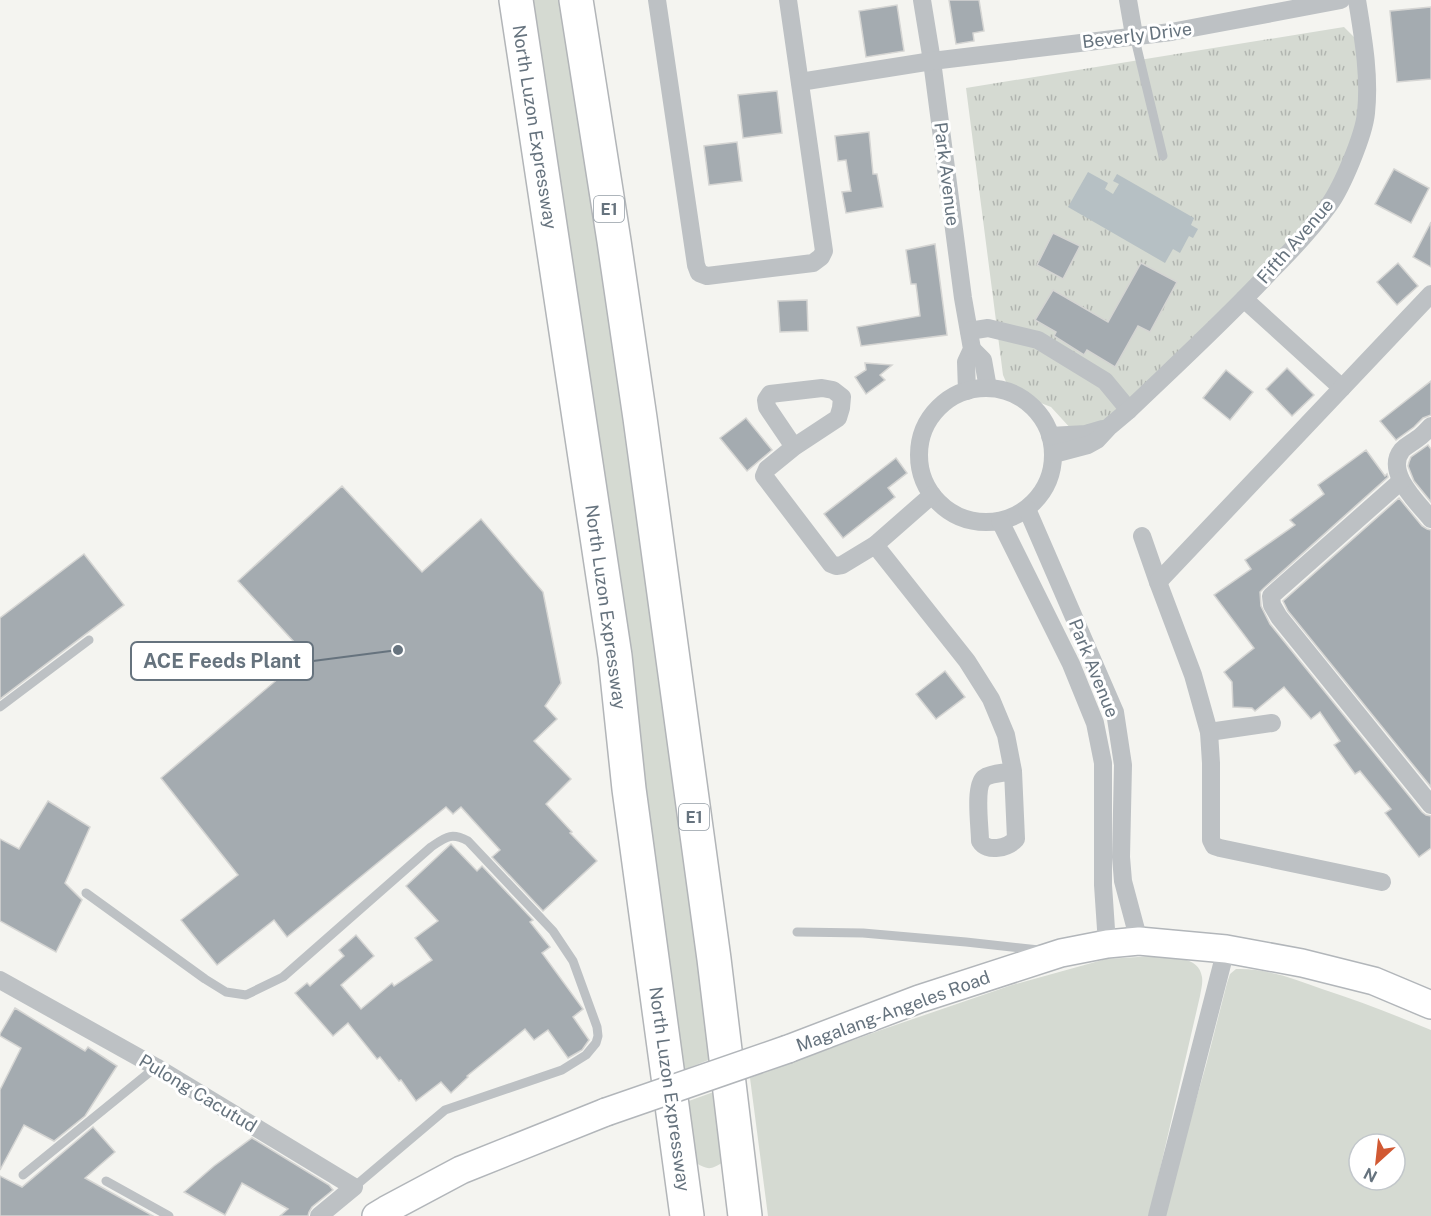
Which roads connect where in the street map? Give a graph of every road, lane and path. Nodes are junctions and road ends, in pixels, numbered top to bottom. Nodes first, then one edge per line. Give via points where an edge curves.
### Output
1 (516, 0) edge
2 (576, 0) edge
3 (657, 0) edge
4 (788, 0) edge
5 (922, 0) edge
6 (1128, 0) edge
7 (1341, 0) edge
8 (1357, 0) edge
9 (1134, 35) junction
10 (932, 61) junction
11 (800, 82) junction
12 (1163, 156) dead end
13 (1431, 294) edge
14 (1244, 299) junction
15 (970, 340) junction
16 (988, 388) junction
17 (1342, 388) junction
18 (967, 391) junction
19 (1129, 410) junction
20 (1431, 426) edge
21 (1052, 445) junction
22 (794, 447) dead end
23 (1401, 481) junction
24 (932, 495) junction
25 (1027, 510) junction
26 (1431, 519) edge
27 (1000, 521) junction
28 (1142, 536) dead end
29 (875, 545) junction
30 (1158, 582) junction
31 (1077, 626) junction
32 (1057, 637) junction
33 (89, 640) dead end
34 (0, 707) edge
35 (1115, 712) junction
36 (1095, 723) junction
37 (1272, 723) dead end
38 (1209, 732) junction
39 (1013, 771) dead end
40 (1431, 805) edge
41 (1382, 882) dead end
42 (86, 893) dead end
43 (797, 932) dead end
44 (1139, 941) junction
45 (1107, 944) junction
46 (1226, 949) junction
47 (1061, 953) junction
48 (0, 980) edge
49 (1431, 1005) edge
50 (156, 1067) junction
51 (23, 1175) dead end
52 (106, 1181) dead end
53 (354, 1187) junction
54 (170, 1216) edge
55 (319, 1216) edge
56 (376, 1216) edge
57 (687, 1216) edge
58 (746, 1216) edge
59 (1157, 1216) edge

1 - 57 highway, North Luzon Expressway via 615,656
2 - 58 highway, E1 via 641,429
3 - 11 street via 699,273 707,276 801,265 821,257 824,251
4 - 11 street
5 - 10 street, Park Avenue
6 - 9 street
7 - 9 street, Beverly Drive via 1171,32
8 - 14 street, Fifth Avenue via 1366,63 1366,114 1359,141 1330,204
9 - 10 street, Beverly Drive
9 - 12 lane
10 - 11 street, Beverly Drive
10 - 15 street, Park Avenue
13 - 17 street
14 - 17 street
14 - 19 street, Fifth Avenue
15 - 16 street, Park Avenue via 983,360
15 - 18 street, Park Avenue
15 - 19 street via 988,328 1038,340 1105,381
16 - 18 street
16 - 21 street via 1020,397 1036,410 1048,429
17 - 30 street
18 - 24 street via 942,404 921,438 919,458
19 - 21 street, Fifth Avenue via 1110,426
20 - 23 street via 1399,455 1396,467
21 - 25 street via 1052,472 1042,493
22 - 29 street via 764,476 831,564 842,565
23 - 26 street
23 - 40 street via 1271,596 1279,617
24 - 27 street via 962,518
24 - 29 street
25 - 27 street
25 - 31 street, Park Avenue
27 - 32 street, Park Avenue
28 - 30 street
29 - 39 street via 967,661 992,699 1006,735
30 - 38 street via 1193,675
31 - 32 street
31 - 35 street, Park Avenue
32 - 36 street, Park Avenue
33 - 34 lane
35 - 36 street
35 - 44 street, Park Avenue via 1123,765 1123,881
36 - 45 street, Park Avenue via 1103,763 1102,885
37 - 38 street
38 - 41 street via 1214,846
42 - 53 lane via 226,992 246,994 283,977 444,838 458,836 468,841 552,932 573,961 597,1027 596,1043 586,1055 562,1070 445,1110
43 - 47 lane via 886,935
44 - 45 main road, Magalang-Angeles Road
44 - 46 main road, Magalang-Angeles Road
45 - 47 main road, Magalang-Angeles Road
46 - 49 main road, Magalang-Angeles Road via 1374,981
46 - 59 street
47 - 56 main road, Magalang-Angeles Road, bridge via 919,999 606,1112 461,1170
48 - 50 street, Pulong Cacutud
50 - 51 lane
50 - 53 street, Pulong Cacutud
52 - 54 lane
53 - 55 street

